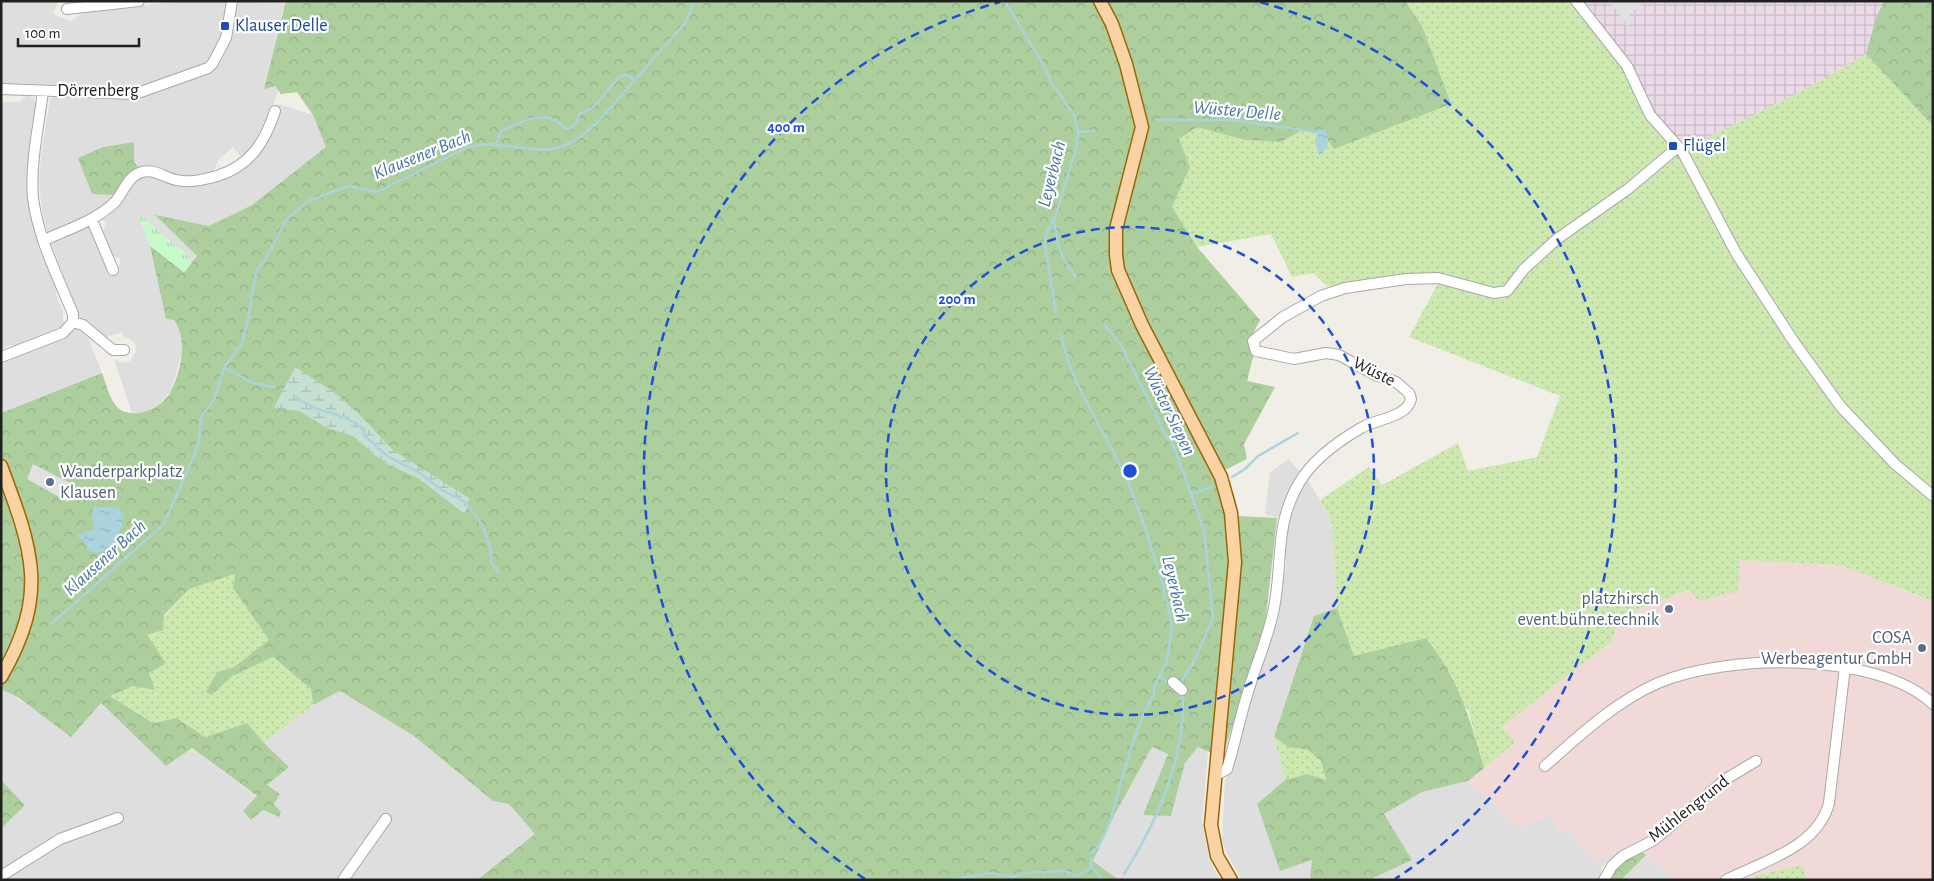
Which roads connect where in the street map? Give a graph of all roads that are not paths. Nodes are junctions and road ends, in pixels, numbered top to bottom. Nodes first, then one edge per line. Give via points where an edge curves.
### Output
1 (140, 1) edge
2 (232, 1) edge
3 (1100, 1) edge
4 (1576, 1) edge
5 (68, 9) dead end
6 (1, 89) edge
7 (43, 91) junction
8 (275, 111) dead end
9 (1678, 146) junction
10 (92, 220) junction
11 (44, 240) junction
12 (113, 270) dead end
13 (73, 322) junction
14 (124, 350) dead end
15 (1, 357) edge
16 (1, 466) edge
17 (1933, 496) edge
18 (1845, 667) junction
19 (1, 678) edge
20 (1173, 682) dead end
21 (1182, 690) dead end
22 (1933, 704) edge
23 (1756, 761) dead end
24 (1545, 766) dead end
25 (1216, 775) junction
26 (118, 818) dead end
27 (386, 819) dead end
28 (1, 876) edge
29 (343, 880) edge
30 (1231, 880) edge
31 (1604, 880) edge
32 (1726, 880) edge

1 - 5 street
2 - 7 street, Dörrenberg via 226,38 208,68 135,94
3 - 25 main road via 1126,64 1142,127 1116,229 1118,270 1142,325 1221,477 1231,513 1234,562
4 - 9 street via 1627,66 1650,115
6 - 7 street, Dörrenberg
7 - 11 street via 33,185 36,216
8 - 10 street via 257,151 229,173 195,181 174,179 152,171 138,173 115,201
9 - 17 street via 1736,253 1841,407 1894,464
9 - 25 street, Wüste via 1628,189 1557,240 1504,292 1438,278 1345,288 1320,296 1283,317 1253,341 1256,350 1284,358 1326,353 1345,357 1375,375 1396,382 1411,399 1406,409 1363,426 1338,442 1315,461 1295,490 1280,531 1274,608 1227,769
10 - 11 street
10 - 12 street
11 - 13 street via 73,314
13 - 14 street via 83,325 113,350
13 - 15 street via 63,333
16 - 19 main road via 28,541 33,576 29,616
18 - 22 street via 1900,683
18 - 24 street via 1800,662 1757,664 1717,668 1659,683 1626,700 1595,722
18 - 32 street via 1830,803 1822,824 1810,838
20 - 21 street
23 - 31 street, Mühlengrund via 1726,779 1654,840 1624,856 1612,866
25 - 30 main road via 1212,808 1214,845
26 - 28 street via 60,839
27 - 29 street

